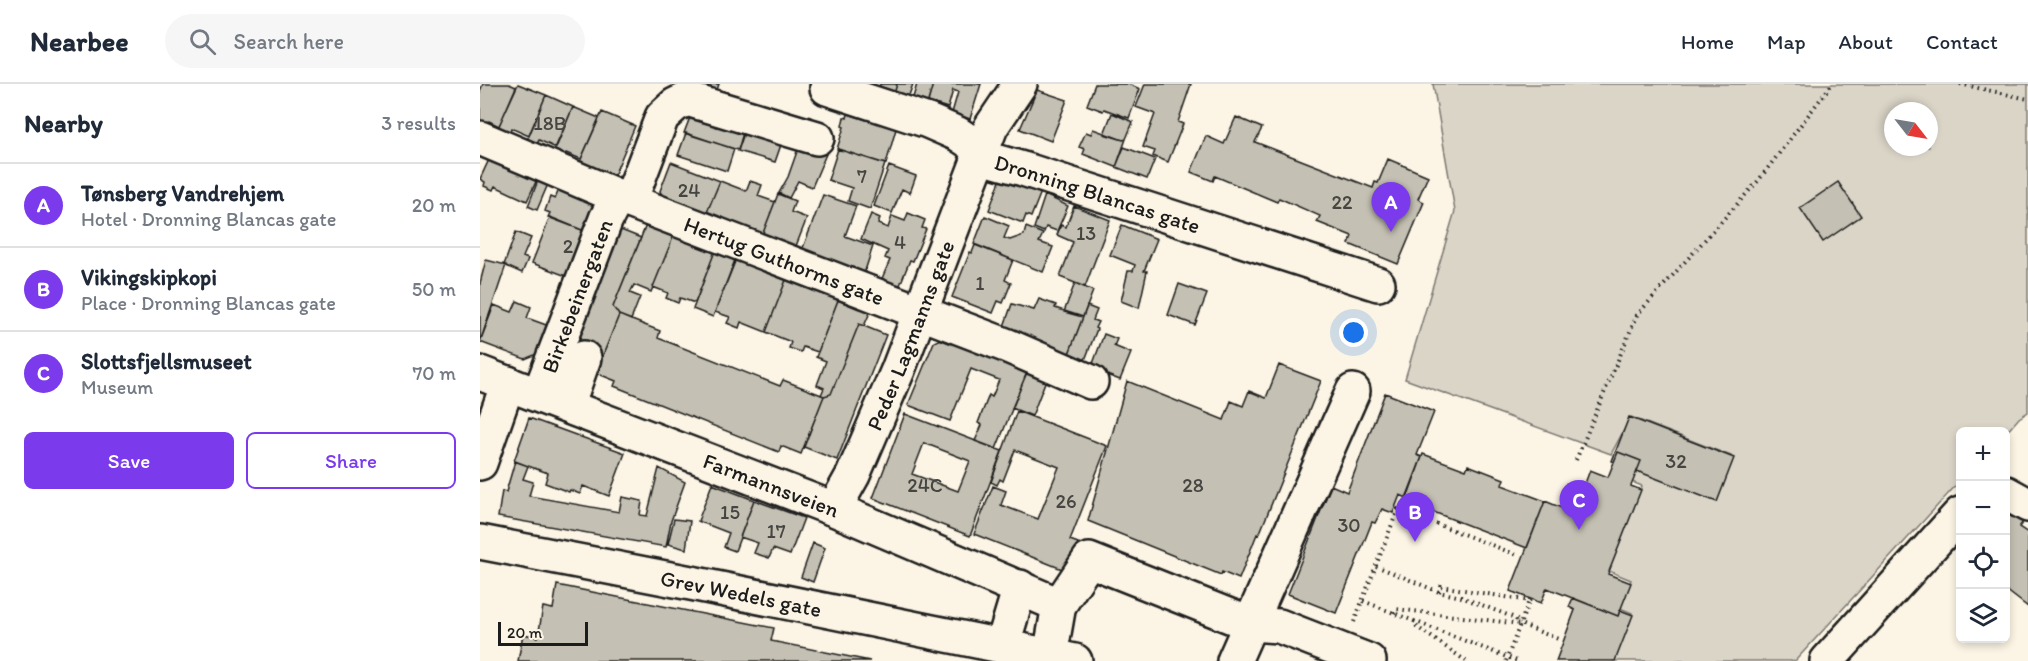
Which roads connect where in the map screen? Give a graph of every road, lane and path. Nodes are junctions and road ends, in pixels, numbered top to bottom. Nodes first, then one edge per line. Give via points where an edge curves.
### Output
1 (1020, 84) edge
2 (1832, 84) edge
3 (1960, 84) edge
4 (827, 88) dead end
5 (2028, 99) edge
6 (480, 138) edge
7 (817, 138) dead end
8 (981, 157) junction
9 (624, 199) junction
10 (1378, 284) dead end
11 (919, 312) junction
12 (584, 358) dead end
13 (494, 378) edge
14 (1091, 382) dead end
15 (1353, 391) dead end
16 (553, 400) junction
17 (1576, 460) dead end
18 (480, 463) edge
19 (2010, 495) edge
20 (2028, 505) edge
21 (834, 509) junction
22 (1956, 518) edge
23 (480, 542) edge
24 (1520, 556) dead end
25 (1376, 566) junction
26 (1020, 587) junction
27 (1439, 592) junction
28 (1363, 601) junction
29 (1059, 605) junction
30 (1394, 613) junction
31 (1414, 621) junction
32 (1250, 624) junction
33 (1520, 624) junction
34 (1558, 639) dead end
35 (1002, 647) junction
36 (1356, 656) edge
37 (1062, 659) edge
38 (1507, 659) edge
39 (1234, 661) edge
40 (1466, 661) edge
41 (1517, 661) edge
42 (1827, 661) edge

1 - 8 street, Peder Lagmanns gate via 991,127
2 - 17 path via 1758,181 1637,315
3 - 5 path
4 - 8 street, Dronning Blancas gate via 958,134
6 - 9 street, Hertug Guthorms gate
7 - 9 street, Birkebeinergaten via 687,99 662,117
8 - 10 street, Dronning Blancas gate
8 - 11 street, Peder Lagmanns gate
9 - 11 street, Hertug Guthorms gate
9 - 16 street, Birkebeinergaten via 606,219
11 - 14 street, Hertug Guthorms gate
11 - 21 street, Peder Lagmanns gate via 853,475
12 - 16 street
13 - 16 street, Farmannsveien
13 - 18 street
15 - 32 street
16 - 21 street, Farmannsveien
19 - 20 street
21 - 26 street, Farmannsveien
22 - 42 street
23 - 35 street, Grev Wedels gate
24 - 25 path via 1398,509
25 - 27 path
25 - 28 path
26 - 29 street, Farmannsveien
26 - 35 street
27 - 33 path via 1515,618
27 - 33 path via 1441,586 1530,600
28 - 30 path
28 - 36 path
29 - 32 street via 1089,561
29 - 37 street
30 - 31 path
30 - 33 path via 1396,609
31 - 38 path
31 - 40 path
32 - 36 street via 1279,626
32 - 39 street
33 - 34 path
33 - 38 path
35 - 37 street
38 - 41 path

